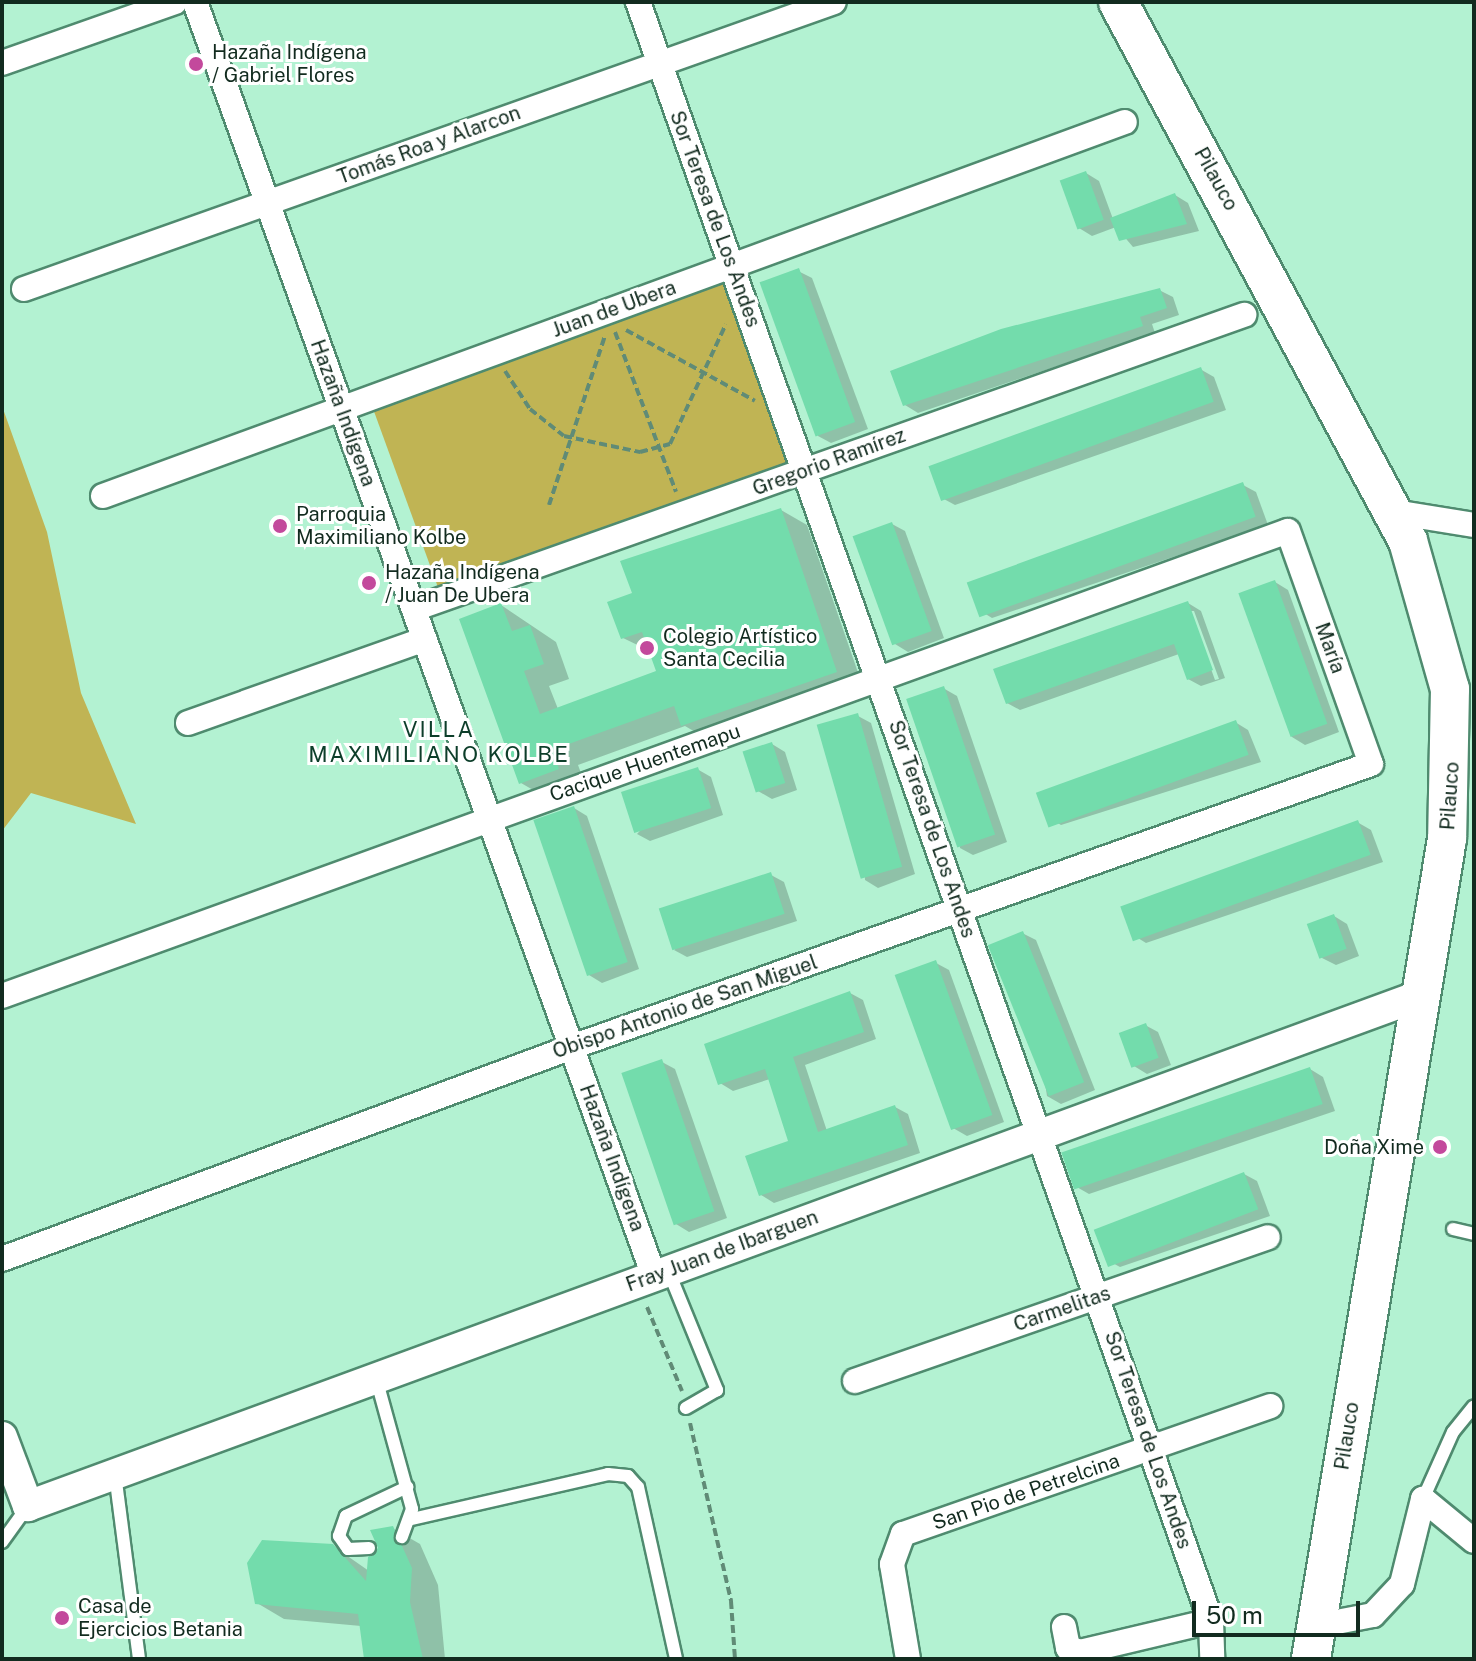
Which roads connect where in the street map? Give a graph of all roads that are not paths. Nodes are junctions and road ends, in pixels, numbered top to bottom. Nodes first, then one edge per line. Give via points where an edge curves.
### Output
1 (175, 2) edge
2 (195, 2) edge
3 (638, 2) edge
4 (834, 2) edge
5 (1118, 2) edge
6 (2, 63) edge
7 (659, 64) junction
8 (1125, 122) dead end
9 (268, 202) junction
10 (732, 266) junction
11 (24, 289) dead end
12 (1244, 315) dead end
13 (342, 409) junction
14 (804, 471) junction
15 (103, 496) dead end
16 (1394, 512) junction
17 (1474, 525) edge
18 (1288, 531) joint
19 (414, 609) junction
20 (425, 639) junction
21 (879, 681) junction
22 (188, 723) dead end
23 (1371, 764) joint
24 (489, 817) junction
25 (960, 911) junction
26 (2, 996) edge
27 (1416, 997) junction
28 (572, 1047) junction
29 (1039, 1134) junction
30 (1453, 1229) dead end
31 (1474, 1234) edge
32 (1268, 1237) dead end
33 (2, 1259) edge
34 (650, 1277) junction
35 (1097, 1297) junction
36 (376, 1378) junction
37 (855, 1381) dead end
38 (1270, 1406) dead end
39 (1474, 1406) edge
40 (686, 1408) road end
41 (2, 1437) edge
42 (1151, 1449) junction
43 (115, 1474) junction
44 (407, 1487) junction
45 (1423, 1499) junction
46 (28, 1506) junction
47 (412, 1519) junction
48 (402, 1537) dead end
49 (1474, 1541) edge
50 (2, 1542) edge
51 (369, 1548) dead end
52 (1211, 1621) junction
53 (1064, 1627) dead end
54 (1313, 1643) edge
55 (139, 1659) edge
56 (676, 1659) edge
57 (908, 1659) edge
58 (1212, 1659) edge

1 - 6 street
2 - 9 street, Hazaña Indígena
3 - 7 street, Sor Teresa de Los Andes
4 - 7 street, Tomás Roa y Alarcon
5 - 16 main road, Pilauco
7 - 9 street, Tomás Roa y Alarcon
7 - 10 street, Sor Teresa de Los Andes
8 - 10 street, Juan de Ubera
9 - 11 street, Tomás Roa y Alarcon
9 - 13 street, Hazaña Indígena
10 - 13 street, Juan de Ubera
10 - 14 street, Sor Teresa de Los Andes
12 - 14 street, Gregorio Ramírez
13 - 15 street, Juan de Ubera
13 - 19 street, Hazaña Indígena
14 - 19 street, Gregorio Ramírez
14 - 21 street, Sor Teresa de Los Andes
16 - 17 street
16 - 27 main road, Pilauco via 1434,613 1453,726 1447,839
18 - 21 street, Cacique Huentemapu
18 - 23 street, María
19 - 20 street, Hazaña Indígena
20 - 22 street
20 - 24 street, Hazaña Indígena
21 - 24 street, Cacique Huentemapu
21 - 25 street, Sor Teresa de Los Andes
23 - 25 street, Obispo Antonio de San Miguel
24 - 26 street, Cacique Huentemapu
24 - 28 street, Hazaña Indígena
25 - 28 street, Obispo Antonio de San Miguel
25 - 29 street, Sor Teresa de Los Andes
27 - 29 street, Fray Juan de Ibarguen
27 - 54 main road, Pilauco
28 - 33 street, Obispo Antonio de San Miguel
28 - 34 street, Hazaña Indígena
29 - 34 street, Fray Juan de Ibarguen
29 - 35 street, Sor Teresa de Los Andes
30 - 31 lane
32 - 35 street, Carmelitas
34 - 36 street, Fray Juan de Ibarguen
34 - 40 lane, Hazaña Indígena via 717,1390
35 - 37 street, Carmelitas
35 - 42 street, Sor Teresa de Los Andes
36 - 43 street, Fray Juan de Ibarguen
36 - 44 lane
38 - 42 street, San Pio de Petrelcina
39 - 45 lane via 1453,1432
41 - 46 street
42 - 52 street, Sor Teresa de Los Andes
42 - 57 street, San Pio de Petrelcina via 903,1534 892,1564
43 - 46 street, Fray Juan de Ibarguen
43 - 55 lane
44 - 47 lane
44 - 51 lane via 346,1516 339,1536 348,1549
45 - 49 street
45 - 54 street via 1402,1584 1373,1615
46 - 50 lane
47 - 48 lane
47 - 56 lane via 608,1474 628,1476 638,1487
52 - 53 street via 1080,1652 1068,1648
52 - 58 street, Sor Teresa de Los Andes

